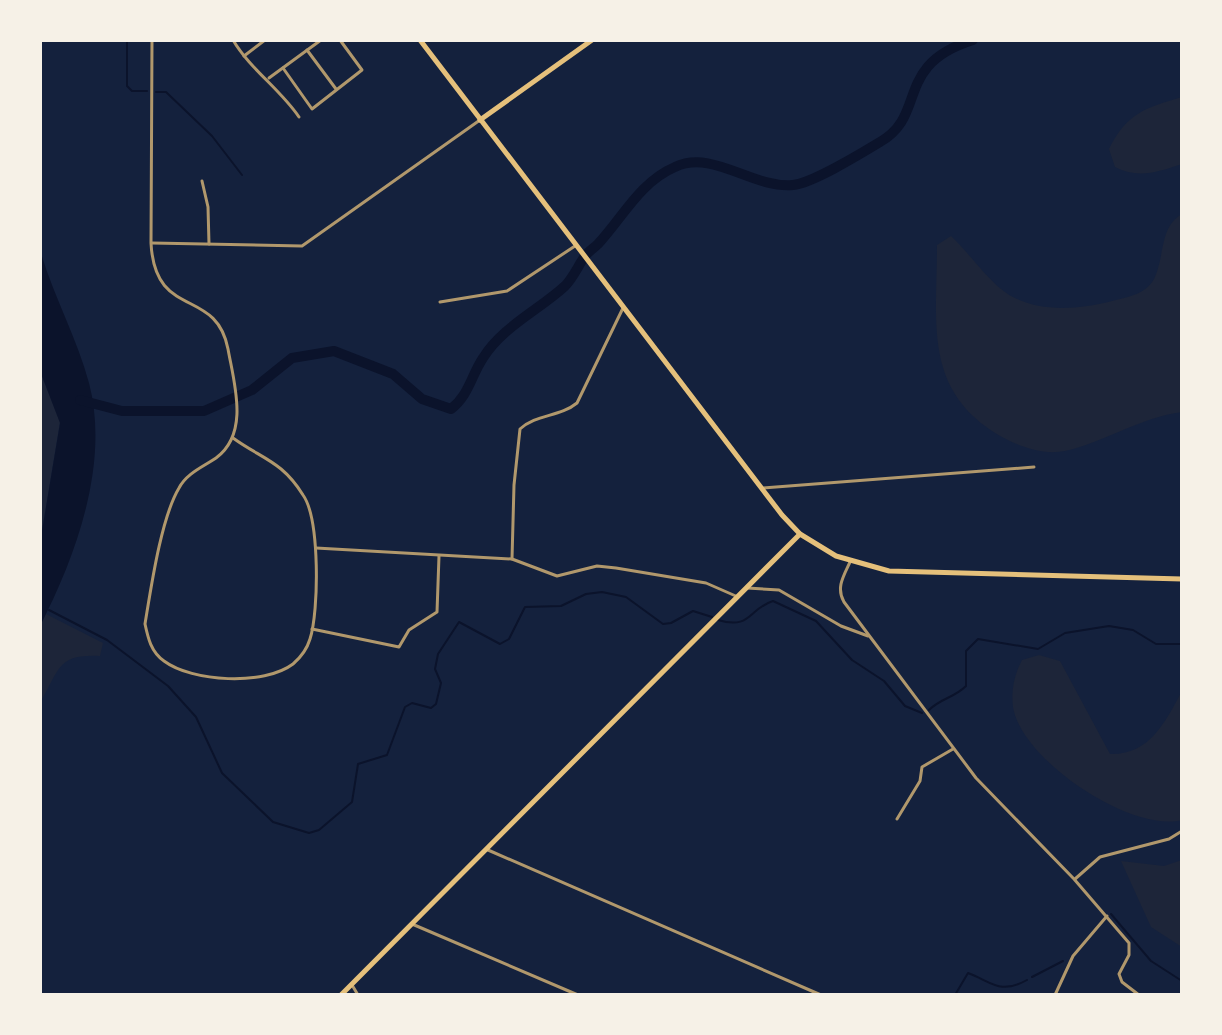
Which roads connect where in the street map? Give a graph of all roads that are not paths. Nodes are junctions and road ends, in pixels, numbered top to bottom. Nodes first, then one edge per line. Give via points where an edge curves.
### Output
1 (152, 40) edge
2 (233, 40) edge
3 (265, 40) edge
4 (321, 40) edge
5 (340, 40) edge
6 (420, 40) edge
7 (592, 40) edge
8 (307, 50) junction
9 (244, 56) junction
10 (283, 68) junction
11 (268, 79) junction
12 (337, 90) junction
13 (299, 117) dead end
14 (480, 120) junction
15 (202, 181) dead end
16 (151, 243) junction
17 (209, 244) junction
18 (578, 248) junction
19 (440, 302) dead end
20 (623, 307) junction
21 (233, 438) junction
22 (1034, 467) dead end
23 (761, 488) junction
24 (800, 534) junction
25 (314, 548) junction
26 (439, 556) junction
27 (512, 559) junction
28 (850, 562) junction
29 (1182, 579) edge
30 (747, 588) junction
31 (738, 597) junction
32 (312, 629) junction
33 (870, 637) junction
34 (953, 749) junction
35 (897, 819) dead end
36 (1182, 831) edge
37 (484, 848) junction
38 (1074, 879) junction
39 (1107, 916) junction
40 (410, 923) junction
41 (352, 985) junction
42 (341, 995) edge
43 (358, 995) edge
44 (578, 995) edge
45 (821, 995) edge
46 (1055, 995) edge
47 (1139, 995) edge

1 - 16 street
2 - 9 street
3 - 9 street
4 - 8 street
5 - 12 street via 362,70
6 - 14 main road
7 - 14 main road
8 - 10 street
8 - 12 street
9 - 11 street
10 - 11 street
10 - 12 street via 312,109
11 - 13 street
14 - 17 street via 302,246
14 - 18 main road
15 - 17 street
16 - 17 street
16 - 21 street via 158,279 171,293 210,314 222,333 237,413
18 - 19 street via 507,291
18 - 20 main road
20 - 23 main road
20 - 27 street via 583,395 568,410 520,429
21 - 25 street via 274,460 306,497
21 - 32 street via 224,451 187,477 171,507 145,624 149,642 164,661 199,676 260,676 292,664 306,649
22 - 23 street
23 - 24 main road
24 - 28 main road
24 - 30 main road
25 - 26 street
25 - 32 street
26 - 27 street
26 - 32 street via 437,612 409,630 399,647
27 - 31 street via 557,576 597,566 685,578
28 - 29 main road via 889,571
28 - 33 street via 839,594
30 - 31 main road
30 - 33 street via 779,590
31 - 37 main road
33 - 34 street
34 - 35 street via 922,767 920,781
34 - 38 street
36 - 38 street via 1100,857
37 - 40 main road
37 - 45 street
38 - 39 street
39 - 46 street via 1073,956
39 - 47 street via 1131,948 1119,974 1122,982
40 - 41 main road
40 - 44 street
41 - 42 main road
41 - 43 street

